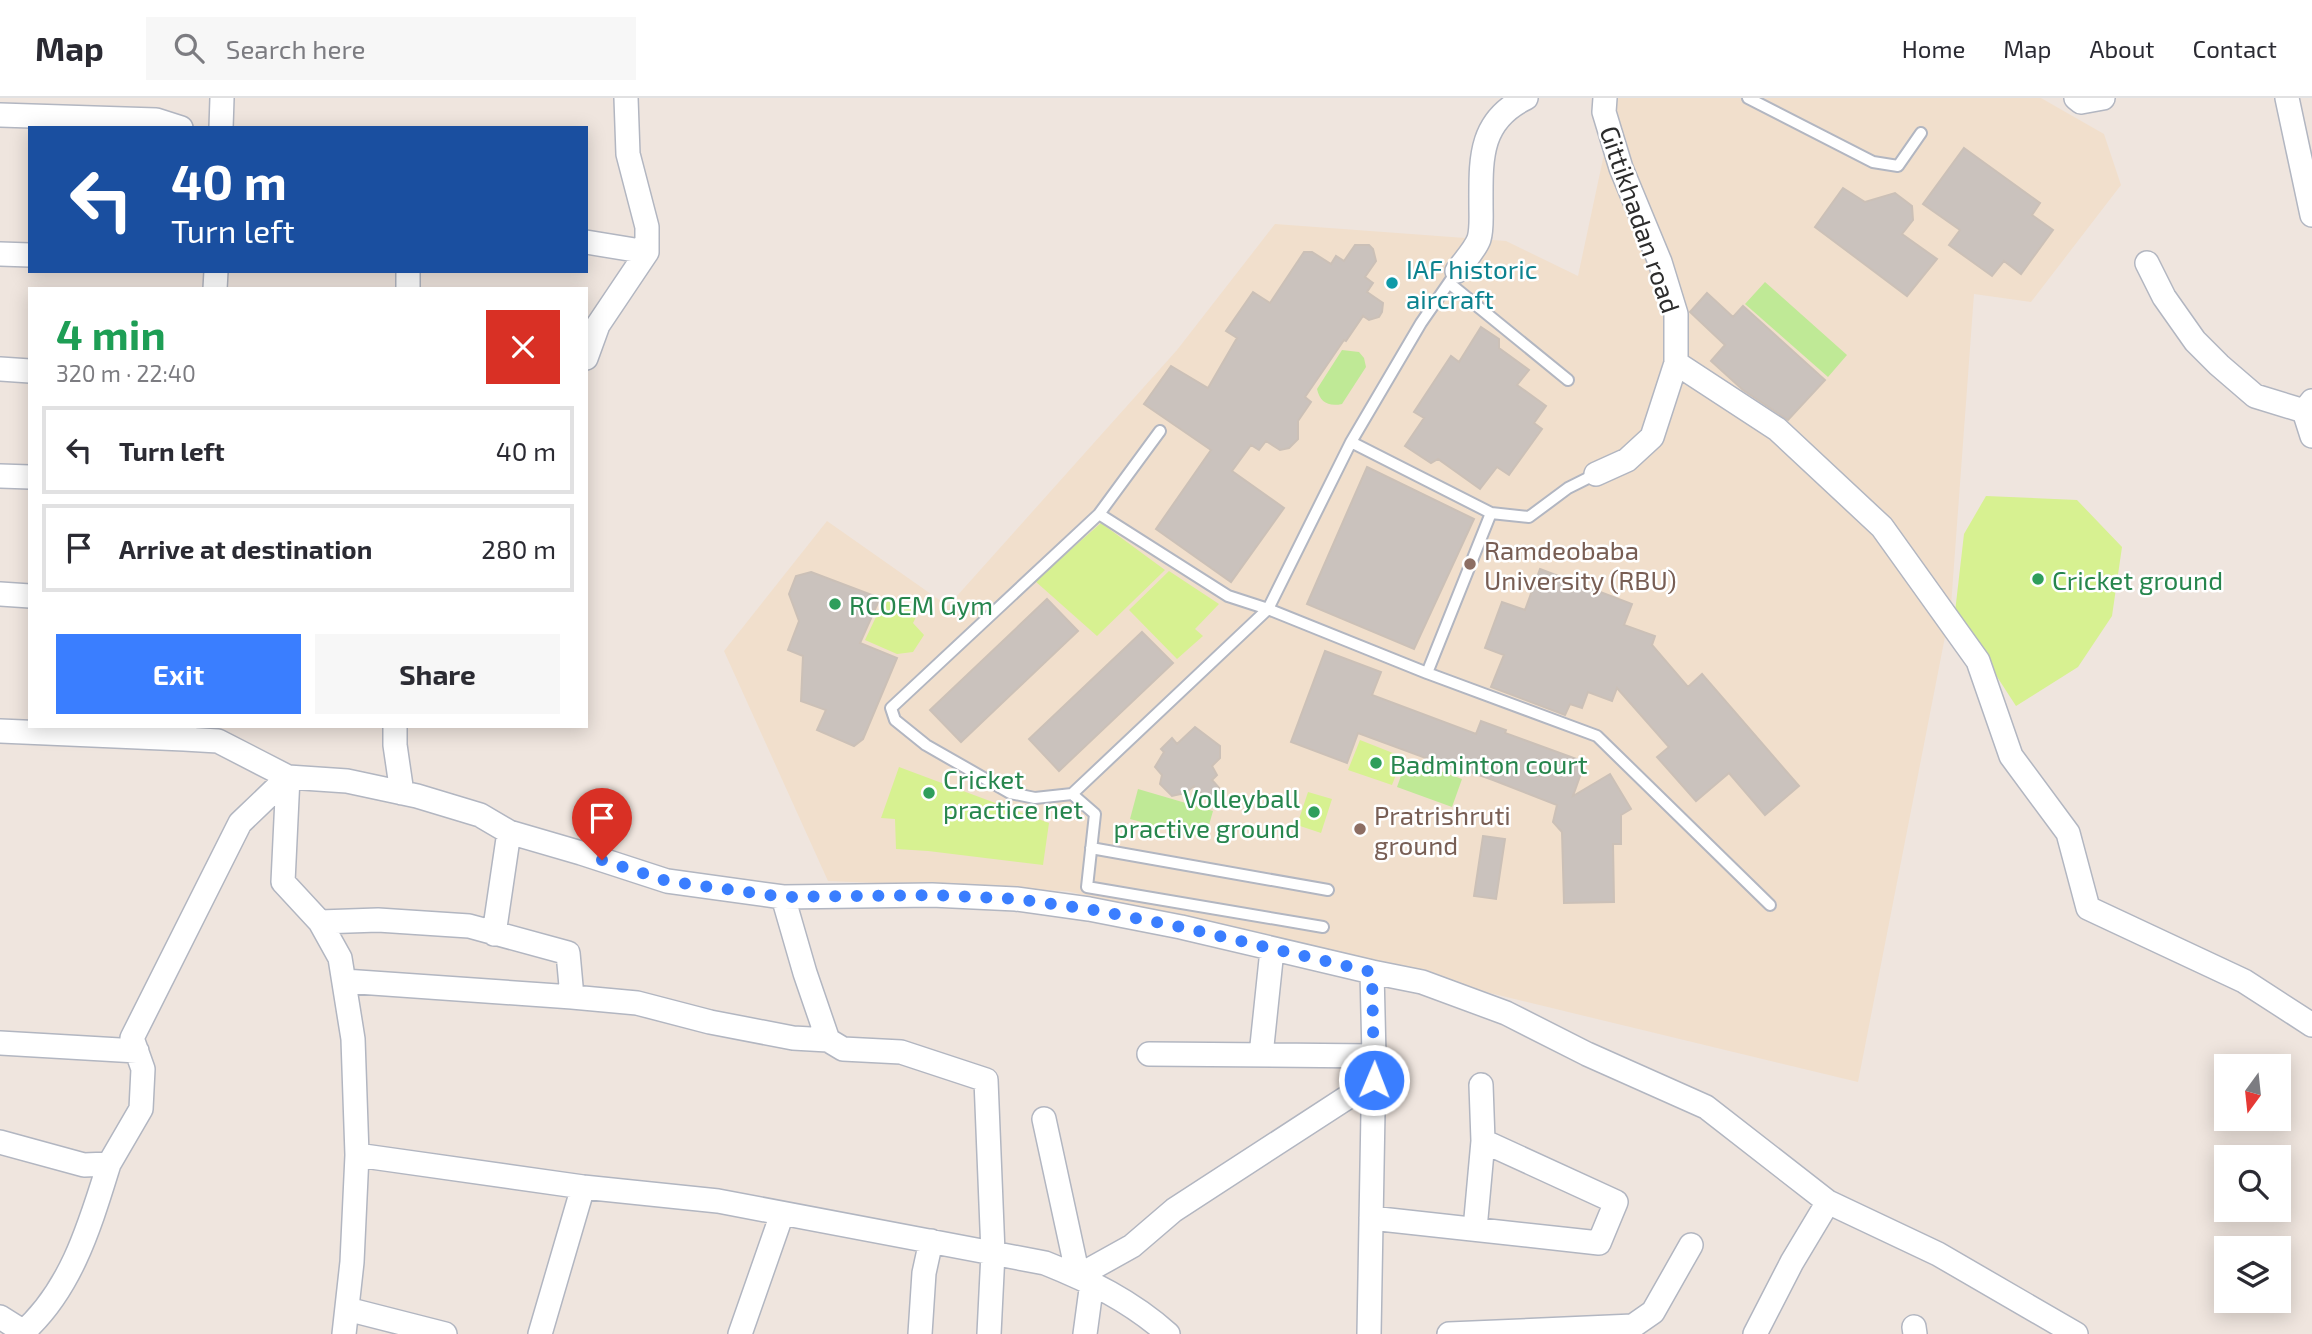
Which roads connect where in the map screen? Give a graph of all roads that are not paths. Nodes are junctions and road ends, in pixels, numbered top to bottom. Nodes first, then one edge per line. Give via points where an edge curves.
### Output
1 (222, 98) edge
2 (626, 98) edge
3 (1605, 98) edge
4 (1748, 98) edge
5 (2076, 98) edge
6 (2103, 98) edge
7 (2287, 98) edge
8 (1517, 99) edge
9 (0, 115) edge
10 (175, 126) edge
11 (221, 126) edge
12 (1921, 133) dead end
13 (2312, 215) edge
14 (588, 242) edge
15 (647, 252) junction
16 (0, 254) edge
17 (28, 255) edge
18 (2147, 263) dead end
19 (1453, 277) junction
20 (588, 352) edge
21 (1676, 363) junction
22 (0, 369) edge
23 (28, 371) edge
24 (1568, 380) dead end
25 (2308, 406) edge
26 (1160, 431) dead end
27 (2312, 436) edge
28 (1351, 442) junction
29 (1596, 474) joint
30 (0, 476) edge
31 (28, 477) edge
32 (1491, 513) junction
33 (1099, 514) junction
34 (0, 594) edge
35 (28, 596) edge
36 (1268, 609) junction
37 (1427, 673) junction
38 (395, 728) edge
39 (0, 732) edge
40 (185, 733) edge
41 (288, 777) junction
42 (402, 793) junction
43 (1072, 794) junction
44 (509, 832) junction
45 (1091, 848) junction
46 (1328, 890) dead end
47 (783, 897) junction
48 (1770, 905) dead end
49 (320, 922) junction
50 (1323, 927) dead end
51 (494, 934) junction
52 (1272, 950) junction
53 (1372, 972) junction
54 (344, 981) junction
55 (572, 997) junction
56 (2312, 1025) edge
57 (828, 1040) junction
58 (0, 1043) edge
59 (137, 1051) junction
60 (1149, 1054) dead end
61 (1261, 1055) junction
62 (1374, 1056) junction
63 (1374, 1080) junction
64 (1481, 1085) dead end
65 (1044, 1119) dead end
66 (1483, 1141) junction
67 (0, 1142) edge
68 (357, 1155) junction
69 (109, 1164) junction
70 (583, 1187) junction
71 (1828, 1202) junction
72 (782, 1214) junction
73 (1371, 1218) junction
74 (1475, 1230) junction
75 (931, 1241) junction
76 (1691, 1245) dead end
77 (993, 1253) junction
78 (1085, 1279) junction
79 (347, 1309) junction
80 (0, 1317) edge
81 (1639, 1330) edge
82 (24, 1334) edge
83 (344, 1334) edge
84 (445, 1334) edge
85 (540, 1334) edge
86 (740, 1334) edge
87 (920, 1334) edge
88 (989, 1334) edge
89 (1085, 1334) edge
90 (1168, 1334) edge
91 (1369, 1334) edge
92 (1465, 1334) edge
93 (1755, 1334) edge
94 (2076, 1334) edge

1 - 11 street
2 - 15 street via 628,154 647,227
3 - 21 street, Gittikhadan road via 1604,112 1621,168 1676,314
4 - 12 lane via 1873,162 1898,166
5 - 6 street via 2081,102
7 - 13 street
8 - 19 street via 1484,143 1479,240
9 - 10 street via 156,120
14 - 15 street
15 - 20 street via 598,325
16 - 17 street
18 - 25 street via 2194,341 2219,365 2255,396
19 - 24 lane
19 - 28 lane
21 - 29 street, Gittikhadan road via 1652,437 1627,460
21 - 56 street via 1777,429 1882,527 1979,661 2011,756 2068,833 2088,908 2244,981
22 - 23 street
25 - 27 street
26 - 33 lane
28 - 32 lane
28 - 36 lane
29 - 32 lane via 1529,517
30 - 31 street
32 - 37 lane
33 - 36 lane via 1228,596
33 - 43 lane via 891,708 895,720 926,745 1010,793 1035,799
34 - 35 street
36 - 37 lane
36 - 43 lane
37 - 48 lane via 1597,736
38 - 42 street
39 - 40 street
40 - 41 street via 218,741
41 - 42 street via 348,781
41 - 49 street via 283,883
41 - 59 street via 240,823 132,1038
42 - 44 street via 480,815
43 - 45 lane via 1094,814
44 - 47 street via 667,881
44 - 51 street
45 - 46 lane
45 - 50 lane via 1087,887
47 - 52 street via 1016,899 1181,927
47 - 57 street
49 - 51 street via 378,920 469,926
49 - 54 street via 340,958
51 - 55 street via 568,953
52 - 53 street
52 - 61 street
53 - 62 street
53 - 71 street via 1422,982 1506,1013 1706,1107
54 - 55 street
54 - 68 street via 353,1039
55 - 57 street via 637,1003 769,1034
57 - 77 street via 843,1049 901,1052 986,1080
58 - 59 street
59 - 69 street via 144,1069 141,1109
60 - 61 street
61 - 62 street
62 - 63 street
63 - 73 street
63 - 78 street via 1174,1210
64 - 66 street
65 - 78 street
66 - 74 street
66 - 74 street via 1616,1202 1599,1243
67 - 69 street via 84,1165
68 - 70 street
68 - 79 street
69 - 82 street via 73,1266
70 - 72 street via 718,1201
70 - 85 street
71 - 93 street
71 - 94 street via 1938,1254
72 - 75 street
72 - 86 street
73 - 74 street
73 - 91 street
75 - 77 street
75 - 87 street
76 - 81 street
77 - 78 street via 1045,1263
77 - 88 street
78 - 89 street
78 - 90 street via 1146,1315
79 - 83 street
79 - 84 street
80 - 82 street
81 - 92 street

